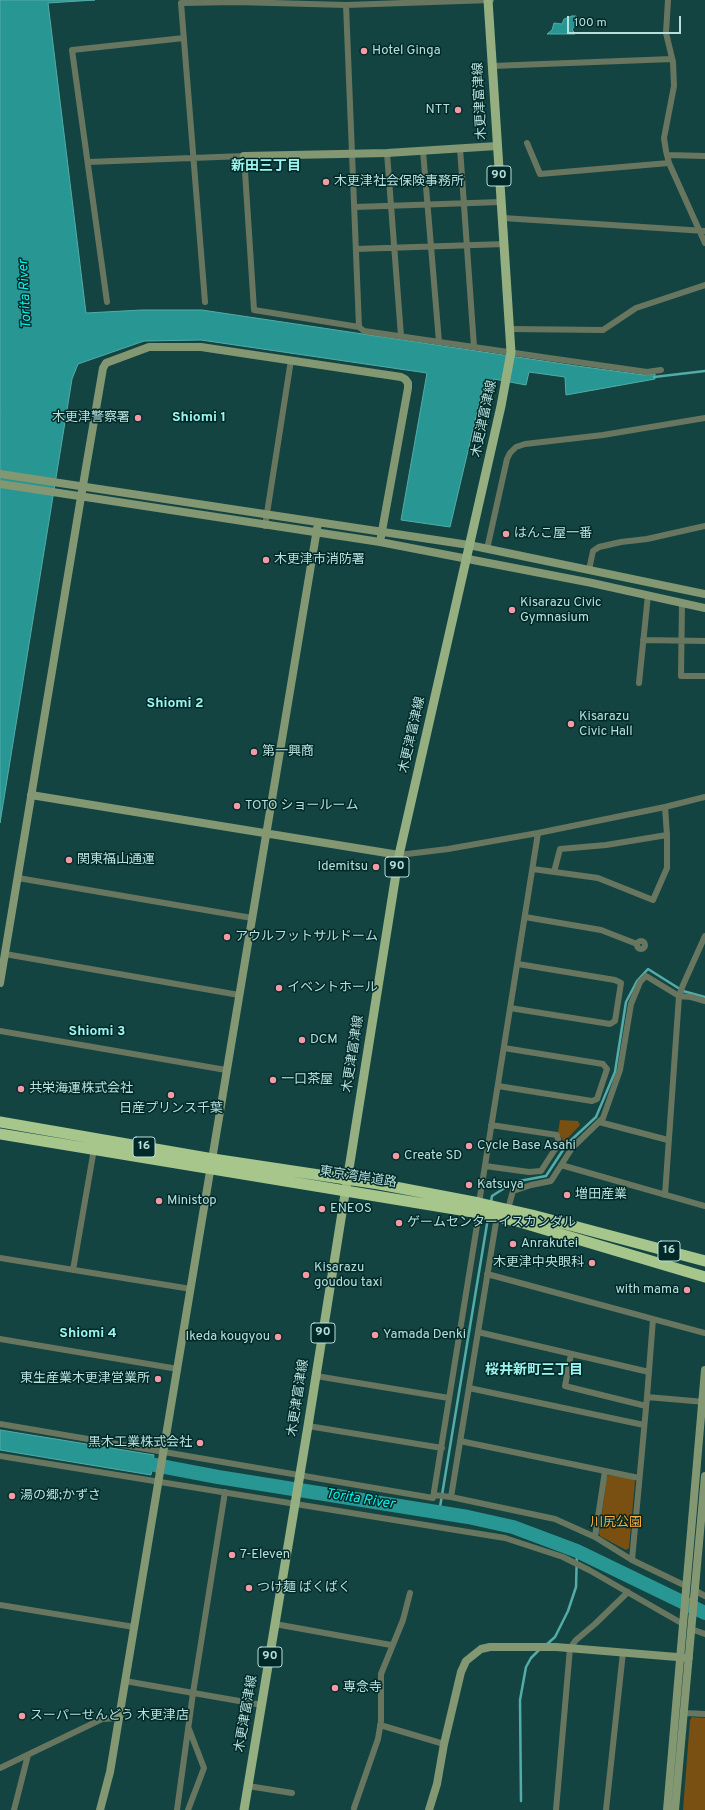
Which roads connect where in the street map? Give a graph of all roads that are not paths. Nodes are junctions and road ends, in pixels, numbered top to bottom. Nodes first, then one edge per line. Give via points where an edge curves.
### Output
1 (489, 0) edge
2 (668, 0) edge
3 (346, 5) junction
4 (184, 38) junction
5 (672, 59) junction
6 (492, 66) junction
7 (527, 143) dead end
8 (497, 146) junction
9 (460, 148) junction
10 (424, 151) junction
11 (387, 153) junction
12 (353, 154) junction
13 (244, 156) junction
14 (667, 156) junction
15 (705, 156) edge
16 (194, 158) junction
17 (88, 162) junction
18 (669, 163) junction
19 (464, 202) junction
20 (501, 202) junction
21 (428, 204) junction
22 (391, 206) junction
23 (355, 207) junction
24 (503, 218) junction
25 (702, 231) edge
26 (705, 243) edge
27 (505, 244) junction
28 (467, 245) junction
29 (432, 247) junction
30 (394, 248) junction
31 (356, 249) junction
32 (705, 285) edge
33 (107, 302) dead end
34 (205, 302) dead end
35 (359, 327) junction
36 (510, 329) junction
37 (400, 336) junction
38 (440, 342) junction
39 (474, 347) junction
40 (511, 352) junction
41 (291, 360) junction
42 (661, 370) dead end
43 (705, 418) edge
44 (0, 474) edge
45 (0, 484) edge
46 (83, 486) junction
47 (81, 497) junction
48 (267, 514) junction
49 (318, 523) junction
50 (265, 526) junction
51 (705, 526) edge
52 (316, 533) junction
53 (382, 533) junction
54 (380, 542) junction
55 (469, 545) junction
56 (487, 548) junction
57 (465, 559) junction
58 (589, 570) junction
59 (705, 594) edge
60 (648, 595) junction
61 (682, 603) junction
62 (705, 608) edge
63 (643, 640) junction
64 (681, 641) junction
65 (705, 641) edge
66 (705, 676) edge
67 (639, 683) dead end
68 (31, 794) junction
69 (705, 797) edge
70 (665, 807) junction
71 (266, 833) junction
72 (538, 833) junction
73 (667, 835) junction
74 (399, 855) junction
75 (533, 870) junction
76 (554, 872) junction
77 (18, 878) junction
78 (525, 917) junction
79 (252, 918) junction
80 (705, 936) edge
81 (637, 944) dead end
82 (5, 954) junction
83 (518, 964) junction
84 (0, 983) edge
85 (239, 994) junction
86 (679, 996) junction
87 (705, 1001) edge
88 (510, 1008) junction
89 (0, 1031) edge
90 (504, 1048) junction
91 (226, 1070) junction
92 (498, 1086) junction
93 (0, 1122) edge
94 (598, 1122) junction
95 (491, 1125) junction
96 (0, 1134) edge
97 (668, 1140) junction
98 (94, 1149) junction
99 (212, 1164) junction
100 (561, 1165) junction
101 (485, 1166) junction
102 (347, 1179) junction
103 (345, 1190) junction
104 (665, 1194) junction
105 (705, 1206) edge
106 (479, 1208) junction
107 (508, 1209) junction
108 (497, 1216) junction
109 (0, 1258) edge
110 (705, 1262) edge
111 (73, 1270) junction
112 (487, 1274) junction
113 (705, 1277) edge
114 (191, 1289) junction
115 (653, 1319) junction
116 (478, 1332) junction
117 (705, 1333) edge
118 (0, 1339) edge
119 (571, 1354) junction
120 (178, 1369) junction
121 (705, 1370) edge
122 (649, 1372) junction
123 (316, 1376) junction
124 (469, 1388) junction
125 (647, 1396) junction
126 (449, 1398) junction
127 (704, 1402) edge
128 (646, 1406) junction
129 (0, 1424) edge
130 (308, 1426) junction
131 (644, 1426) junction
132 (460, 1441) junction
133 (442, 1448) junction
134 (164, 1452) junction
135 (0, 1456) edge
136 (605, 1471) junction
137 (300, 1475) junction
138 (705, 1476) edge
139 (639, 1478) junction
140 (159, 1481) junction
141 (225, 1492) junction
142 (434, 1495) junction
143 (451, 1497) junction
144 (295, 1503) junction
145 (699, 1523) edge
146 (595, 1537) junction
147 (632, 1560) junction
148 (686, 1586) junction
149 (694, 1590) junction
150 (628, 1592) junction
151 (410, 1593) dead end
152 (705, 1596) edge
153 (0, 1606) edge
154 (275, 1624) junction
155 (683, 1624) junction
156 (134, 1627) junction
157 (691, 1629) junction
158 (705, 1634) edge
159 (391, 1645) junction
160 (570, 1648) junction
161 (623, 1652) junction
162 (685, 1657) junction
163 (125, 1681) junction
164 (193, 1693) junction
165 (262, 1705) junction
166 (684, 1713) junction
167 (705, 1714) edge
168 (118, 1718) junction
169 (380, 1725) junction
170 (188, 1728) junction
171 (444, 1744) junction
172 (28, 1755) junction
173 (0, 1768) edge
174 (248, 1786) junction
175 (292, 1793) dead end
176 (354, 1808) dead end
177 (14, 1810) edge
178 (100, 1810) edge
179 (177, 1810) edge
180 (188, 1810) edge
181 (244, 1810) edge
182 (429, 1810) edge
183 (556, 1810) edge
184 (606, 1810) edge
185 (667, 1810) edge
186 (675, 1810) edge

1 - 3 street
1 - 6 main road, 木更津富津線 / 90
2 - 5 street via 666,33
3 - 4 street via 181,3
3 - 12 street
4 - 16 street
4 - 17 street via 72,50
5 - 6 street
5 - 14 street via 674,86 664,138
6 - 8 main road, 木更津富津線 / 90
7 - 18 street via 540,174
8 - 9 street
8 - 20 main road, 木更津富津線 / 90
9 - 10 street
9 - 19 street
10 - 11 street
10 - 21 street
11 - 12 street
11 - 22 street
12 - 13 street
12 - 23 street
13 - 16 street
13 - 35 street via 254,310
14 - 15 street
14 - 18 street
16 - 17 street
16 - 34 street
17 - 33 street
18 - 25 street
19 - 20 street
19 - 21 street
19 - 28 street
20 - 24 main road, 木更津富津線 / 90
21 - 22 street
21 - 29 street
22 - 23 street
22 - 30 street
23 - 31 street
24 - 25 street
24 - 27 main road, 木更津富津線 / 90
25 - 26 street
27 - 28 street
27 - 36 main road, 木更津富津線 / 90
28 - 29 street
28 - 39 street
29 - 30 street
29 - 38 street
30 - 31 street
30 - 37 street
31 - 35 street
32 - 36 street via 636,308 603,330
35 - 37 street via 364,331
36 - 40 main road, 木更津富津線 / 90
37 - 38 street
38 - 39 street
39 - 40 street
40 - 42 street via 647,372
40 - 55 main road, 木更津富津線 / 90
41 - 46 street via 201,347 149,347 106,363 103,368
41 - 48 street
41 - 53 street via 401,376 408,383
43 - 56 street via 603,435 525,444 516,448 507,459
44 - 46 street
45 - 47 street
46 - 47 street
46 - 48 street
47 - 50 street
47 - 68 street
48 - 49 street
48 - 50 street
49 - 52 street
49 - 53 street
50 - 52 street
51 - 58 street via 599,547 593,551
52 - 54 street
52 - 71 street
53 - 54 street
53 - 55 street
54 - 57 street
55 - 56 street
55 - 57 main road, 木更津富津線 / 90
56 - 58 street
57 - 60 street
57 - 74 main road, 木更津富津線 / 90
58 - 59 street
60 - 61 street
60 - 63 street
61 - 62 street
61 - 64 street
63 - 64 street
63 - 67 street
64 - 65 street
64 - 66 street via 681,676
68 - 71 street
68 - 77 street
69 - 70 street
70 - 72 street
70 - 73 street
71 - 74 street
71 - 79 street
72 - 74 street
72 - 75 street
73 - 76 street via 606,845 560,849
73 - 76 street via 667,868 653,900 598,878
74 - 102 main road, 木更津富津線 / 90
75 - 76 street
75 - 78 street
77 - 79 street
77 - 82 street
78 - 81 street via 601,930
78 - 83 street
79 - 85 street
80 - 86 street
82 - 84 street
82 - 85 street
83 - 88 street
83 - 88 street via 621,983 615,1022 610,1024
85 - 91 street
86 - 87 street
86 - 94 street via 646,976 640,982 631,1004 620,1070 603,1118
86 - 97 street
88 - 90 street
89 - 91 street
90 - 92 street
90 - 92 street via 603,1064 607,1069 597,1099 592,1101
91 - 99 street
92 - 95 street
93 - 99 highway, 東京湾岸道路 / 16
94 - 97 street
94 - 100 street via 572,1148
95 - 101 street
95 - 101 street via 556,1135 559,1143 541,1171 529,1172
96 - 98 highway, 東京湾岸道路 / 16
97 - 104 street
98 - 99 highway, 東京湾岸道路 / 16
98 - 111 street
99 - 102 highway, 東京湾岸道路 / 16
99 - 103 highway, 東京湾岸道路 / 16
99 - 114 street
100 - 104 street
100 - 107 street via 551,1181 531,1184 512,1191
101 - 106 street
102 - 103 main road, 木更津富津線 / 90
102 - 106 highway, 東京湾岸道路 / 16
103 - 106 highway, 東京湾岸道路 / 16
103 - 123 main road, 木更津富津線 / 90
104 - 105 street
106 - 107 highway, 東京湾岸道路 / 16
106 - 108 highway, 東京湾岸道路 / 16
106 - 126 street
107 - 110 highway, 東京湾岸道路 / 16
108 - 112 street
108 - 113 highway, 東京湾岸道路 / 16
109 - 111 street
111 - 114 street
112 - 115 street
112 - 116 street
114 - 120 street
115 - 117 street
115 - 122 street
116 - 119 street
116 - 124 street
118 - 120 street
119 - 122 street
119 - 128 street via 565,1386
120 - 134 street
121 - 127 street
122 - 125 street
123 - 126 street
123 - 130 main road, 木更津富津線 / 90
124 - 131 street
124 - 132 street
125 - 127 street
125 - 128 street
126 - 133 street
127 - 145 street
128 - 131 street
129 - 134 street
130 - 133 street
130 - 137 main road, 木更津富津線 / 90
131 - 139 street
132 - 136 street
132 - 143 street
133 - 142 street
134 - 137 street
134 - 140 street
135 - 140 street
136 - 139 street
136 - 146 street
137 - 142 street via 433,1498
137 - 144 main road, 90
138 - 145 street
139 - 147 street
140 - 141 street
140 - 156 street
141 - 144 street
141 - 164 street
142 - 143 street
143 - 146 street via 555,1519
144 - 150 street via 505,1538 563,1557
144 - 154 main road, 木更津富津線 / 90
145 - 148 street
145 - 149 street
146 - 147 street
147 - 148 street
148 - 155 street
149 - 152 street
149 - 157 street
150 - 155 street
150 - 160 street
151 - 159 street via 403,1620
153 - 156 street
154 - 159 street
154 - 165 main road, 木更津富津線 / 90
155 - 162 street
156 - 163 street
157 - 158 street
157 - 162 street
159 - 169 street via 381,1674
160 - 161 street
160 - 171 street via 490,1647 474,1653 466,1661 461,1672
160 - 183 street
161 - 162 street
161 - 184 street
162 - 166 street
162 - 185 street
163 - 164 street
163 - 168 street
164 - 165 street
164 - 170 street
165 - 174 main road, 木更津富津線 / 90
166 - 167 street
166 - 186 street
168 - 172 street via 102,1719
168 - 178 street via 110,1772
169 - 171 street
169 - 176 street via 378,1739
170 - 179 street
170 - 180 street via 204,1768
171 - 182 street via 437,1784
172 - 173 street
172 - 177 street
174 - 175 street
174 - 181 main road, 木更津富津線 / 90

